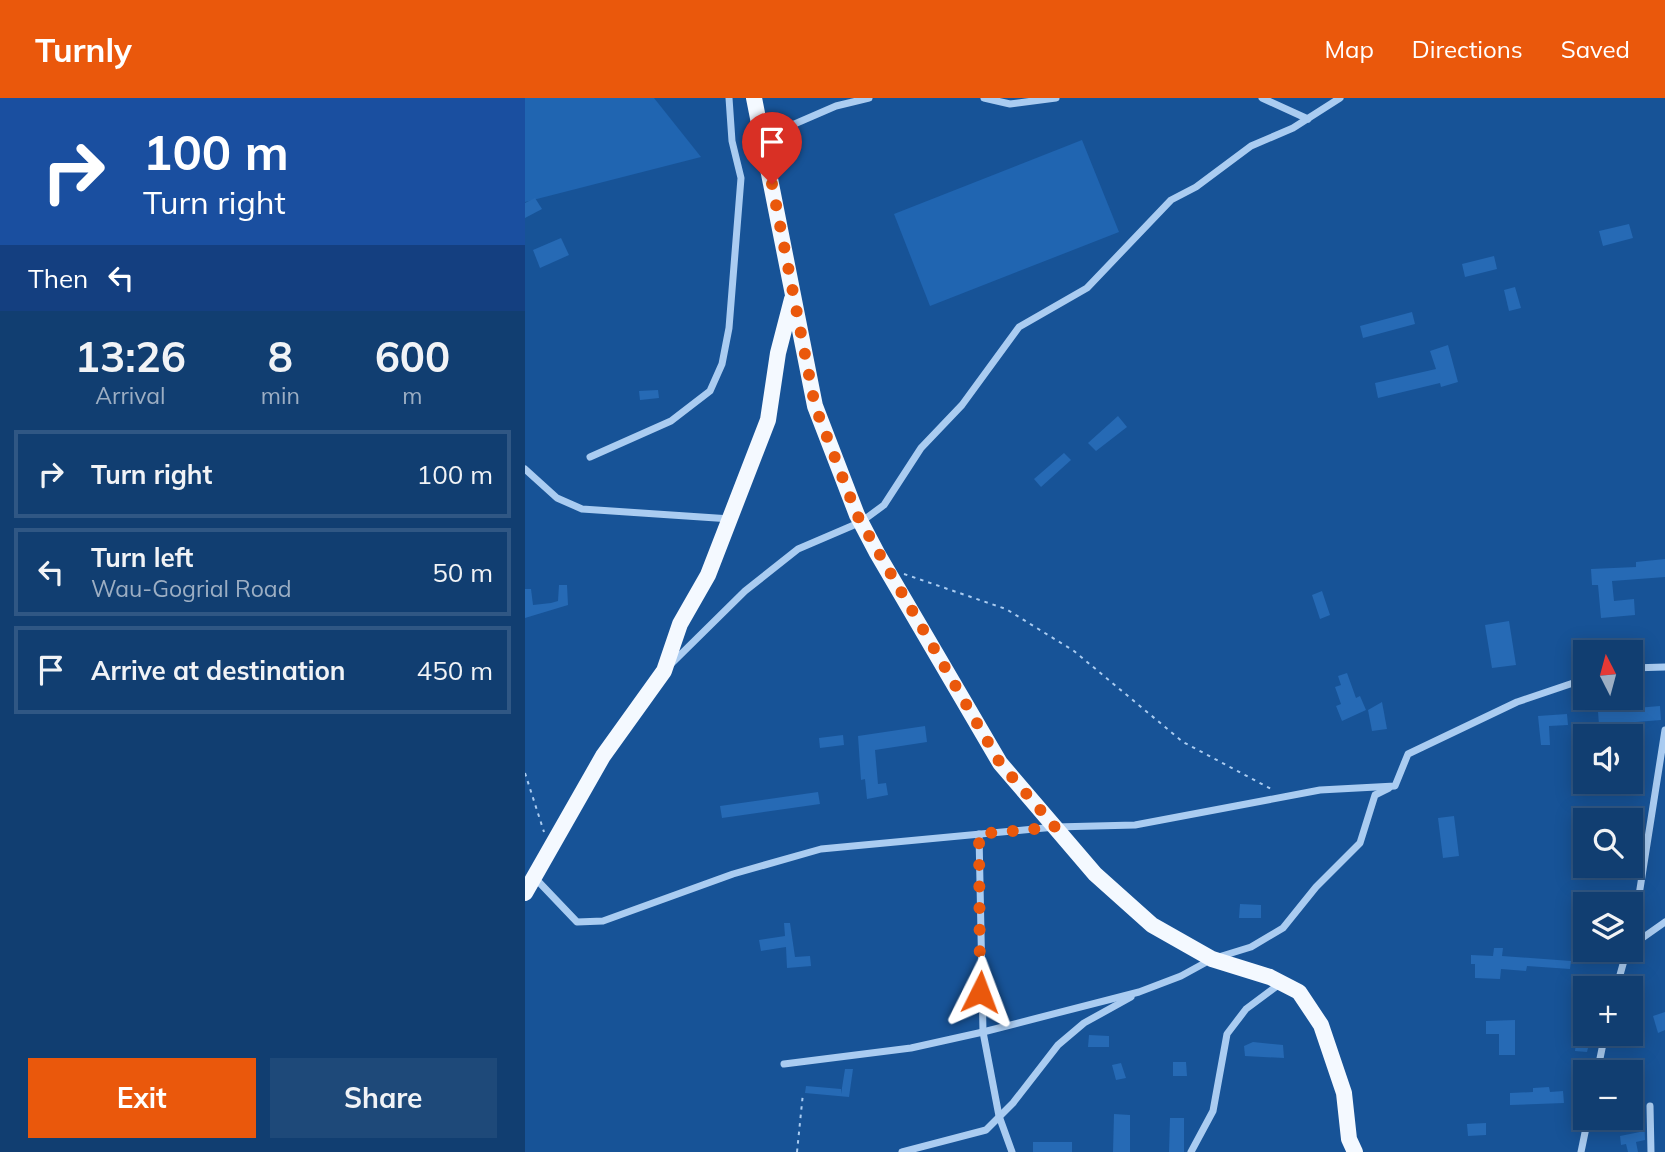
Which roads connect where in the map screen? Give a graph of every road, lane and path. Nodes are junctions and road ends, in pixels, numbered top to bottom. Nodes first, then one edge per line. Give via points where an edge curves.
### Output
1 (729, 98) edge
2 (754, 98) edge
3 (869, 98) edge
4 (983, 98) edge
5 (1056, 98) edge
6 (1262, 98) edge
7 (1340, 98) edge
8 (1308, 119) junction
9 (762, 138) junction
10 (794, 292) junction
11 (590, 457) dead end
12 (525, 469) edge
13 (731, 519) junction
14 (861, 522) junction
15 (886, 568) junction
16 (1665, 667) edge
17 (1643, 668) edge
18 (664, 671) junction
19 (1573, 683) edge
20 (1665, 730) edge
21 (525, 774) edge
22 (1395, 786) junction
23 (1286, 798) junction
24 (1055, 827) junction
25 (979, 834) junction
26 (550, 854) junction
27 (536, 878) junction
28 (1640, 892) edge
29 (525, 893) edge
30 (1665, 922) edge
31 (1643, 938) edge
32 (1212, 958) junction
33 (1282, 983) junction
34 (1139, 992) junction
35 (983, 1032) junction
36 (784, 1064) dead end
37 (803, 1093) dead end
38 (1650, 1106) dead end
39 (999, 1116) junction
40 (1586, 1130) edge
41 (797, 1152) edge
42 (902, 1152) edge
43 (1012, 1152) edge
44 (1191, 1152) edge
45 (1355, 1152) edge
46 (1581, 1152) edge
47 (1651, 1152) edge

1 - 11 street via 741,178 732,302 722,364 709,391 671,421
2 - 9 main road
3 - 9 street via 836,106
4 - 5 street via 1010,104
6 - 8 street
7 - 8 street
8 - 14 street via 1251,146 1171,200 1087,288 1019,327 962,405 921,448 884,505
9 - 10 main road
10 - 13 main road via 768,420
10 - 14 main road via 815,406
12 - 13 street via 558,498 582,509
13 - 18 main road via 708,575 680,624
14 - 15 main road
14 - 18 street via 798,549 745,591
15 - 23 path via 1006,609 1074,651 1183,742
15 - 24 main road via 1000,763
16 - 17 street
18 - 26 main road via 603,756
19 - 22 street via 1517,702 1408,754
20 - 28 street
21 - 26 path
22 - 23 street via 1321,790
22 - 32 street via 1375,795 1360,843 1283,928 1251,947
23 - 24 street via 1135,825
24 - 25 street
24 - 32 main road via 1095,874 1152,925
25 - 27 street via 821,849 733,874 603,921 577,922
25 - 35 street
26 - 27 main road
27 - 29 main road
30 - 31 street
32 - 33 main road
32 - 34 street
33 - 44 street via 1246,1009 1227,1034 1213,1111
33 - 45 main road via 1299,992 1321,1025 1344,1093 1349,1139
34 - 35 street
34 - 39 street via 1084,1023 1058,1045
35 - 36 street via 911,1048
35 - 39 street
37 - 41 path
38 - 47 street
39 - 42 street via 986,1130
39 - 43 street
40 - 46 street

